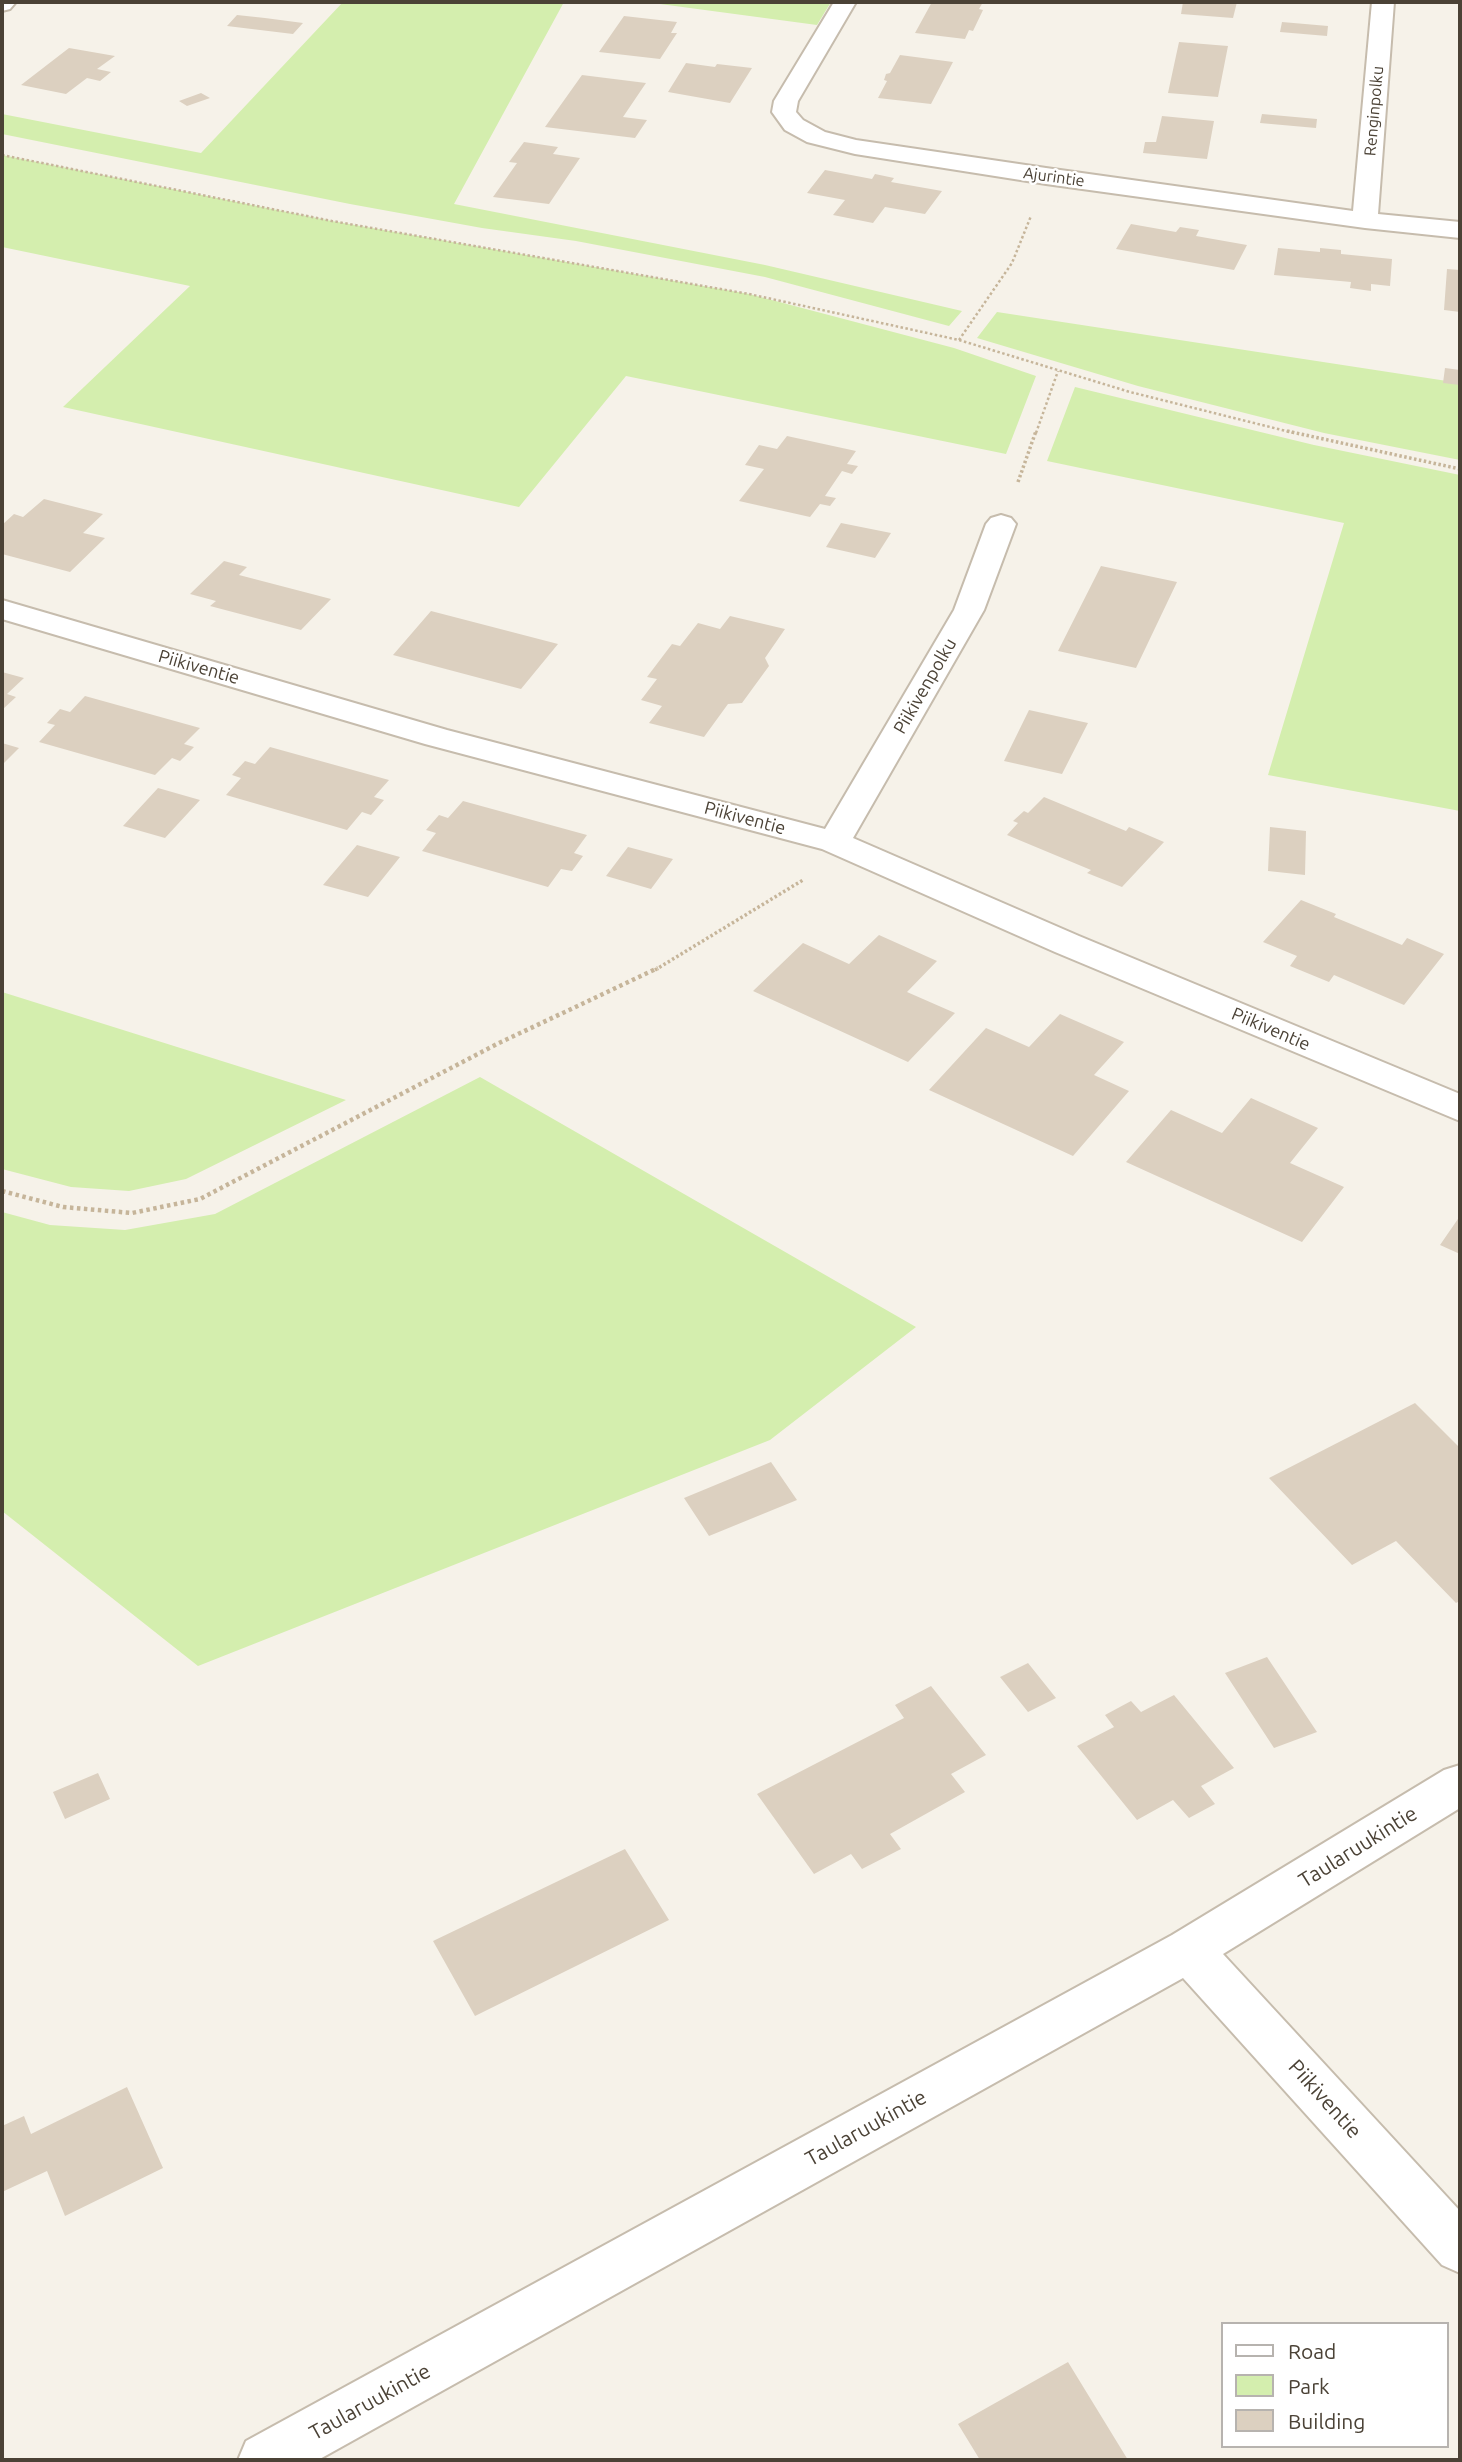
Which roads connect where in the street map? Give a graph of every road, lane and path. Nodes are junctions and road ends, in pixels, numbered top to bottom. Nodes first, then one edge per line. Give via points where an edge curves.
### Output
1 (845, 2) edge
2 (1383, 2) edge
3 (2, 155) edge
4 (1046, 176) junction
5 (1365, 220) junction
6 (1460, 230) edge
7 (959, 340) junction
8 (1058, 371) junction
9 (1460, 469) edge
10 (1001, 524) joint
11 (2, 609) edge
12 (834, 842) junction
13 (1460, 1108) edge
14 (2, 1191) edge
15 (1460, 1784) edge
16 (1189, 1950) junction
17 (1460, 2248) edge
18 (265, 2460) edge

1 - 4 street, Ajurintie via 786,101 784,112 794,125 816,137 855,147
2 - 5 street, Renginpolku
3 - 7 path via 332,221 749,294
4 - 5 street, Ajurintie
4 - 7 path via 1012,262
5 - 6 street, Ajurintie
7 - 8 path
8 - 9 path via 1321,440
8 - 10 path
10 - 12 street, Piikivenpolku via 969,610
11 - 12 street, Piikiventie via 436,737
12 - 13 street, Piikiventie
12 - 14 path via 799,885 673,961 497,1044 200,1199 132,1213 63,1207
15 - 16 street, Taularuukintie
16 - 17 street, Piikiventie
16 - 18 street, Taularuukintie

